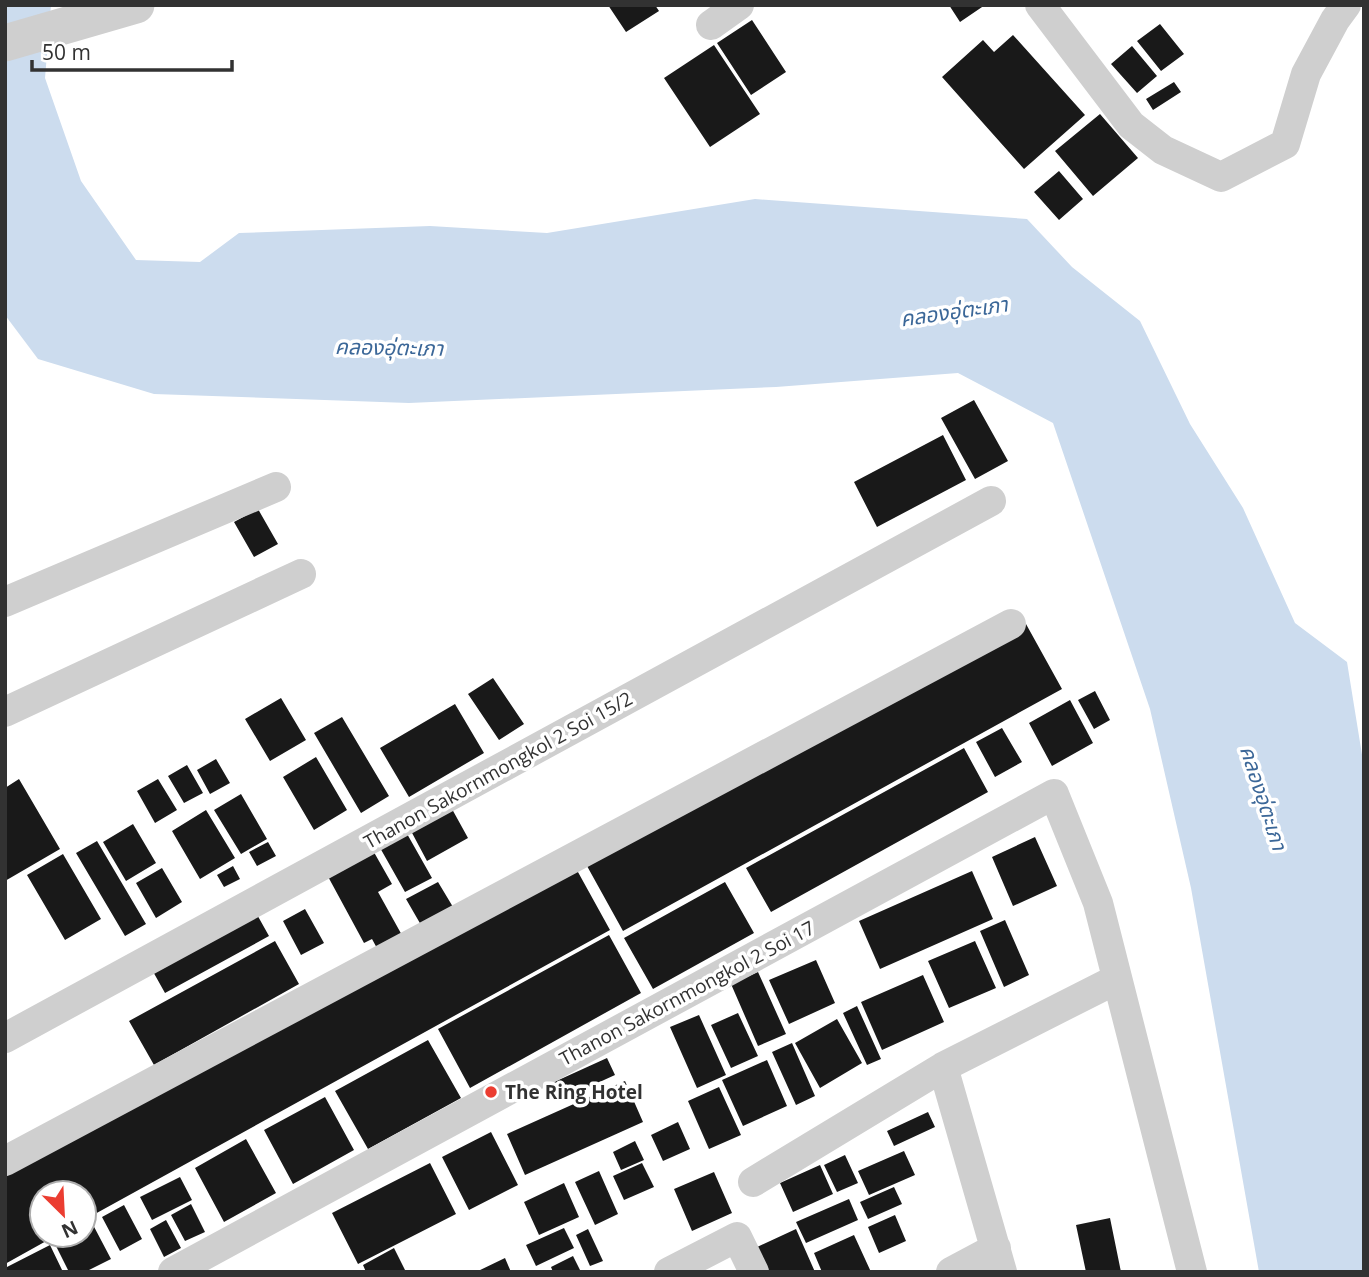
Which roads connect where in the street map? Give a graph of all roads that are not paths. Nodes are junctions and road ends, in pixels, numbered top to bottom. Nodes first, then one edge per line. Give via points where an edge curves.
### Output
1 (136, 5) edge
2 (739, 5) edge
3 (1040, 5) edge
4 (1346, 5) edge
5 (711, 25) dead end
6 (5, 43) edge
7 (275, 486) dead end
8 (991, 501) dead end
9 (300, 574) dead end
10 (5, 602) edge
11 (1011, 624) dead end
12 (5, 712) edge
13 (1117, 979) junction
14 (5, 1038) edge
15 (943, 1067) junction
16 (5, 1161) edge
17 (753, 1182) dead end
18 (999, 1260) edge
19 (173, 1272) edge
20 (669, 1272) edge
21 (754, 1272) edge
22 (951, 1272) edge
23 (1192, 1272) edge

1 - 6 street
2 - 5 street
3 - 4 street via 1131,125 1163,150 1221,177 1285,144 1306,74
7 - 10 street
8 - 14 street, Thanon Sakornmongkol 2 Soi 15/2
9 - 12 street
11 - 16 street
13 - 15 street
13 - 19 street, Thanon Sakornmongkol 2 Soi 17 via 1098,903 1054,794
13 - 23 street
15 - 17 street
15 - 18 street
18 - 22 street
20 - 21 street via 737,1237

